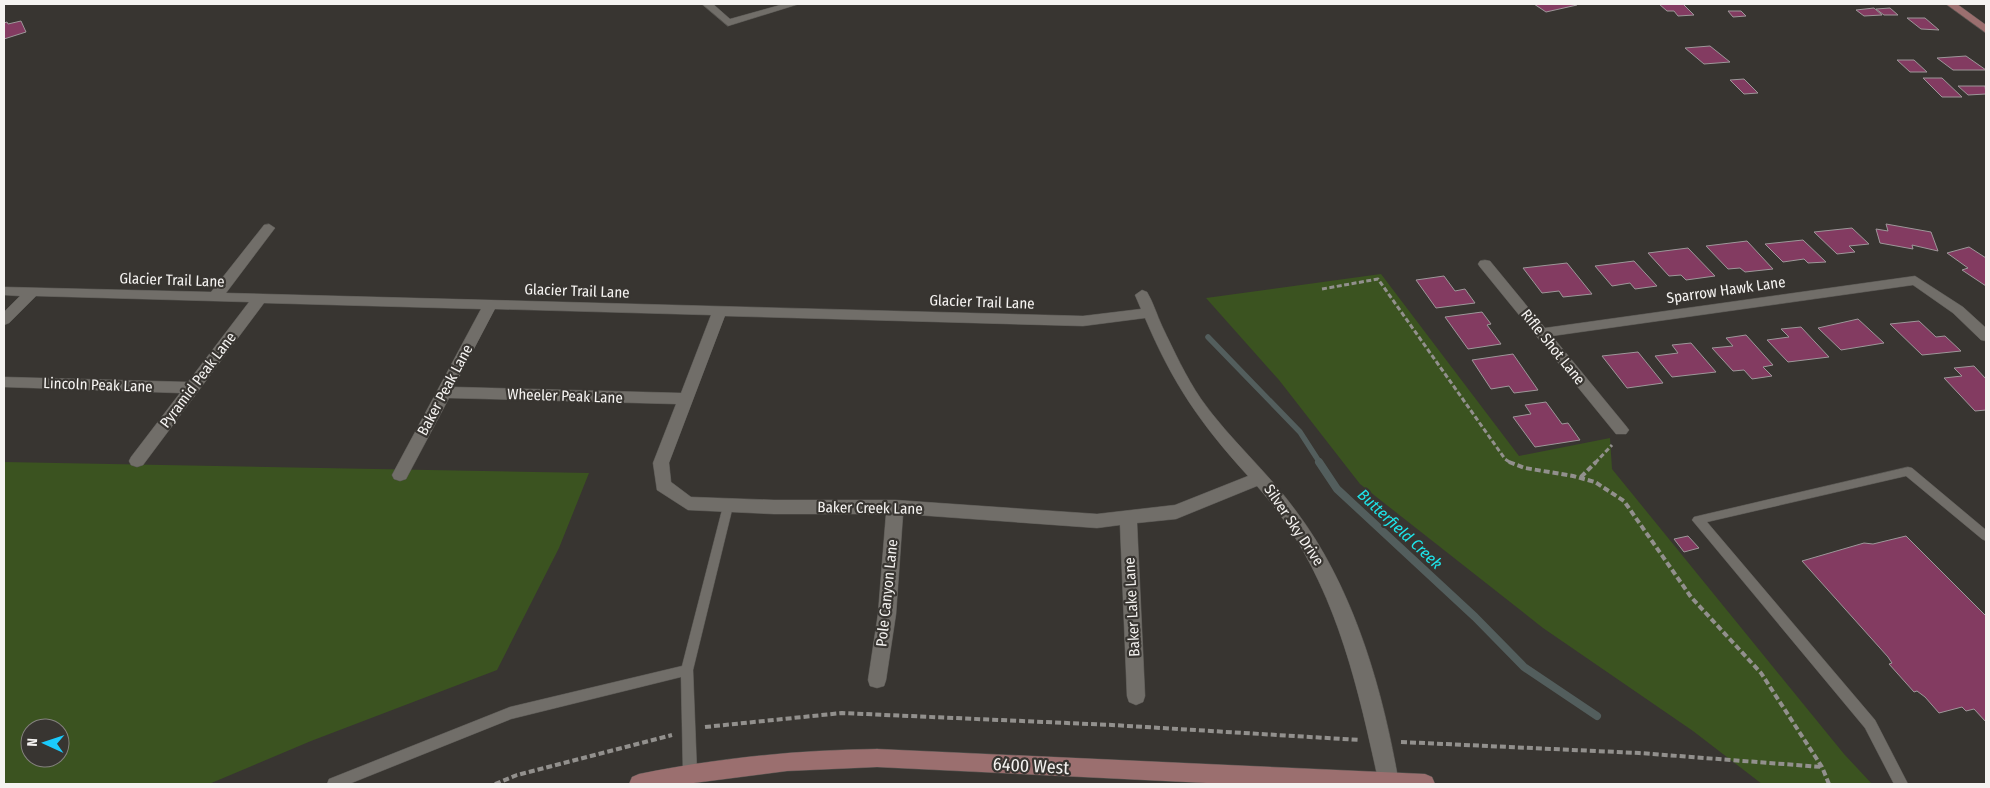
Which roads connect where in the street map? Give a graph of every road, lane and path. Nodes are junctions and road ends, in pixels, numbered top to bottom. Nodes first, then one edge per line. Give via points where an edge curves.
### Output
1 (707, 4) edge
2 (794, 4) edge
3 (1951, 4) edge
4 (1986, 30) edge
5 (269, 228) dead end
6 (1485, 264) dead end
7 (1322, 289) dead end
8 (4, 291) edge
9 (32, 292) junction
10 (1142, 296) dead end
11 (215, 297) junction
12 (260, 298) junction
13 (490, 305) junction
14 (720, 311) junction
15 (1150, 313) junction
16 (4, 320) edge
17 (1542, 333) junction
18 (1986, 336) edge
19 (4, 382) edge
20 (192, 388) junction
21 (444, 392) junction
22 (685, 399) junction
23 (1621, 430) dead end
24 (1612, 445) dead end
25 (137, 461) dead end
26 (400, 475) dead end
27 (1261, 477) junction
28 (1580, 477) junction
29 (728, 506) junction
30 (895, 507) junction
31 (1128, 519) junction
32 (1986, 536) edge
33 (687, 670) junction
34 (878, 680) dead end
35 (1136, 696) dead end
36 (689, 731) junction
37 (1381, 741) junction
38 (1822, 767) junction
39 (690, 773) junction
40 (1389, 783) edge
41 (334, 784) edge
42 (495, 784) edge
43 (639, 784) edge
44 (1425, 784) edge
45 (1829, 784) edge
46 (1901, 784) edge

1 - 2 street via 728,23
3 - 4 street
5 - 11 street
6 - 17 street, Rifle Shot Lane
7 - 28 path via 1378,279 1505,459 1523,467
8 - 9 street, Glacier Trail Lane
9 - 11 street, Glacier Trail Lane
9 - 16 street
10 - 15 street, Silver Sky Drive
11 - 12 street, Glacier Trail Lane
12 - 13 street, Glacier Trail Lane
12 - 20 street, Pyramid Peak Lane
13 - 14 street, Glacier Trail Lane
13 - 21 street, Baker Peak Lane
14 - 15 street, Glacier Trail Lane via 1083,321
14 - 22 street, Baker Creek Lane
15 - 27 street, Silver Sky Drive via 1166,352 1192,397 1220,434
17 - 18 street, Sparrow Hawk Lane via 1915,280 1958,310
17 - 23 street, Rifle Shot Lane
19 - 20 street, Lincoln Peak Lane
20 - 25 street, Pyramid Peak Lane
21 - 22 street, Wheeler Peak Lane
21 - 26 street, Baker Peak Lane
22 - 29 street, Baker Creek Lane via 661,463 663,485 688,503
24 - 28 path
27 - 31 street, Baker Creek Lane via 1176,512
27 - 37 street, Silver Sky Drive via 1301,531 1338,599 1366,674
28 - 38 path via 1604,485 1624,501 1691,596 1761,674
29 - 30 street, Baker Creek Lane
29 - 33 lane
30 - 31 street, Baker Creek Lane via 1096,521
30 - 34 street, Pole Canyon Lane via 887,614
31 - 35 street, Baker Lake Lane
32 - 46 lane via 1908,471 1698,520 1870,724
33 - 36 lane
33 - 41 lane via 510,713
36 - 37 path via 719,724 842,713 1102,724
36 - 39 lane
36 - 42 path via 518,775
37 - 38 path via 1639,752
37 - 40 street, Silver Sky Drive
38 - 45 path
39 - 40 street, 6400 West via 770,762 877,758
39 - 43 street, 6400 West
40 - 44 street, 6400 West

